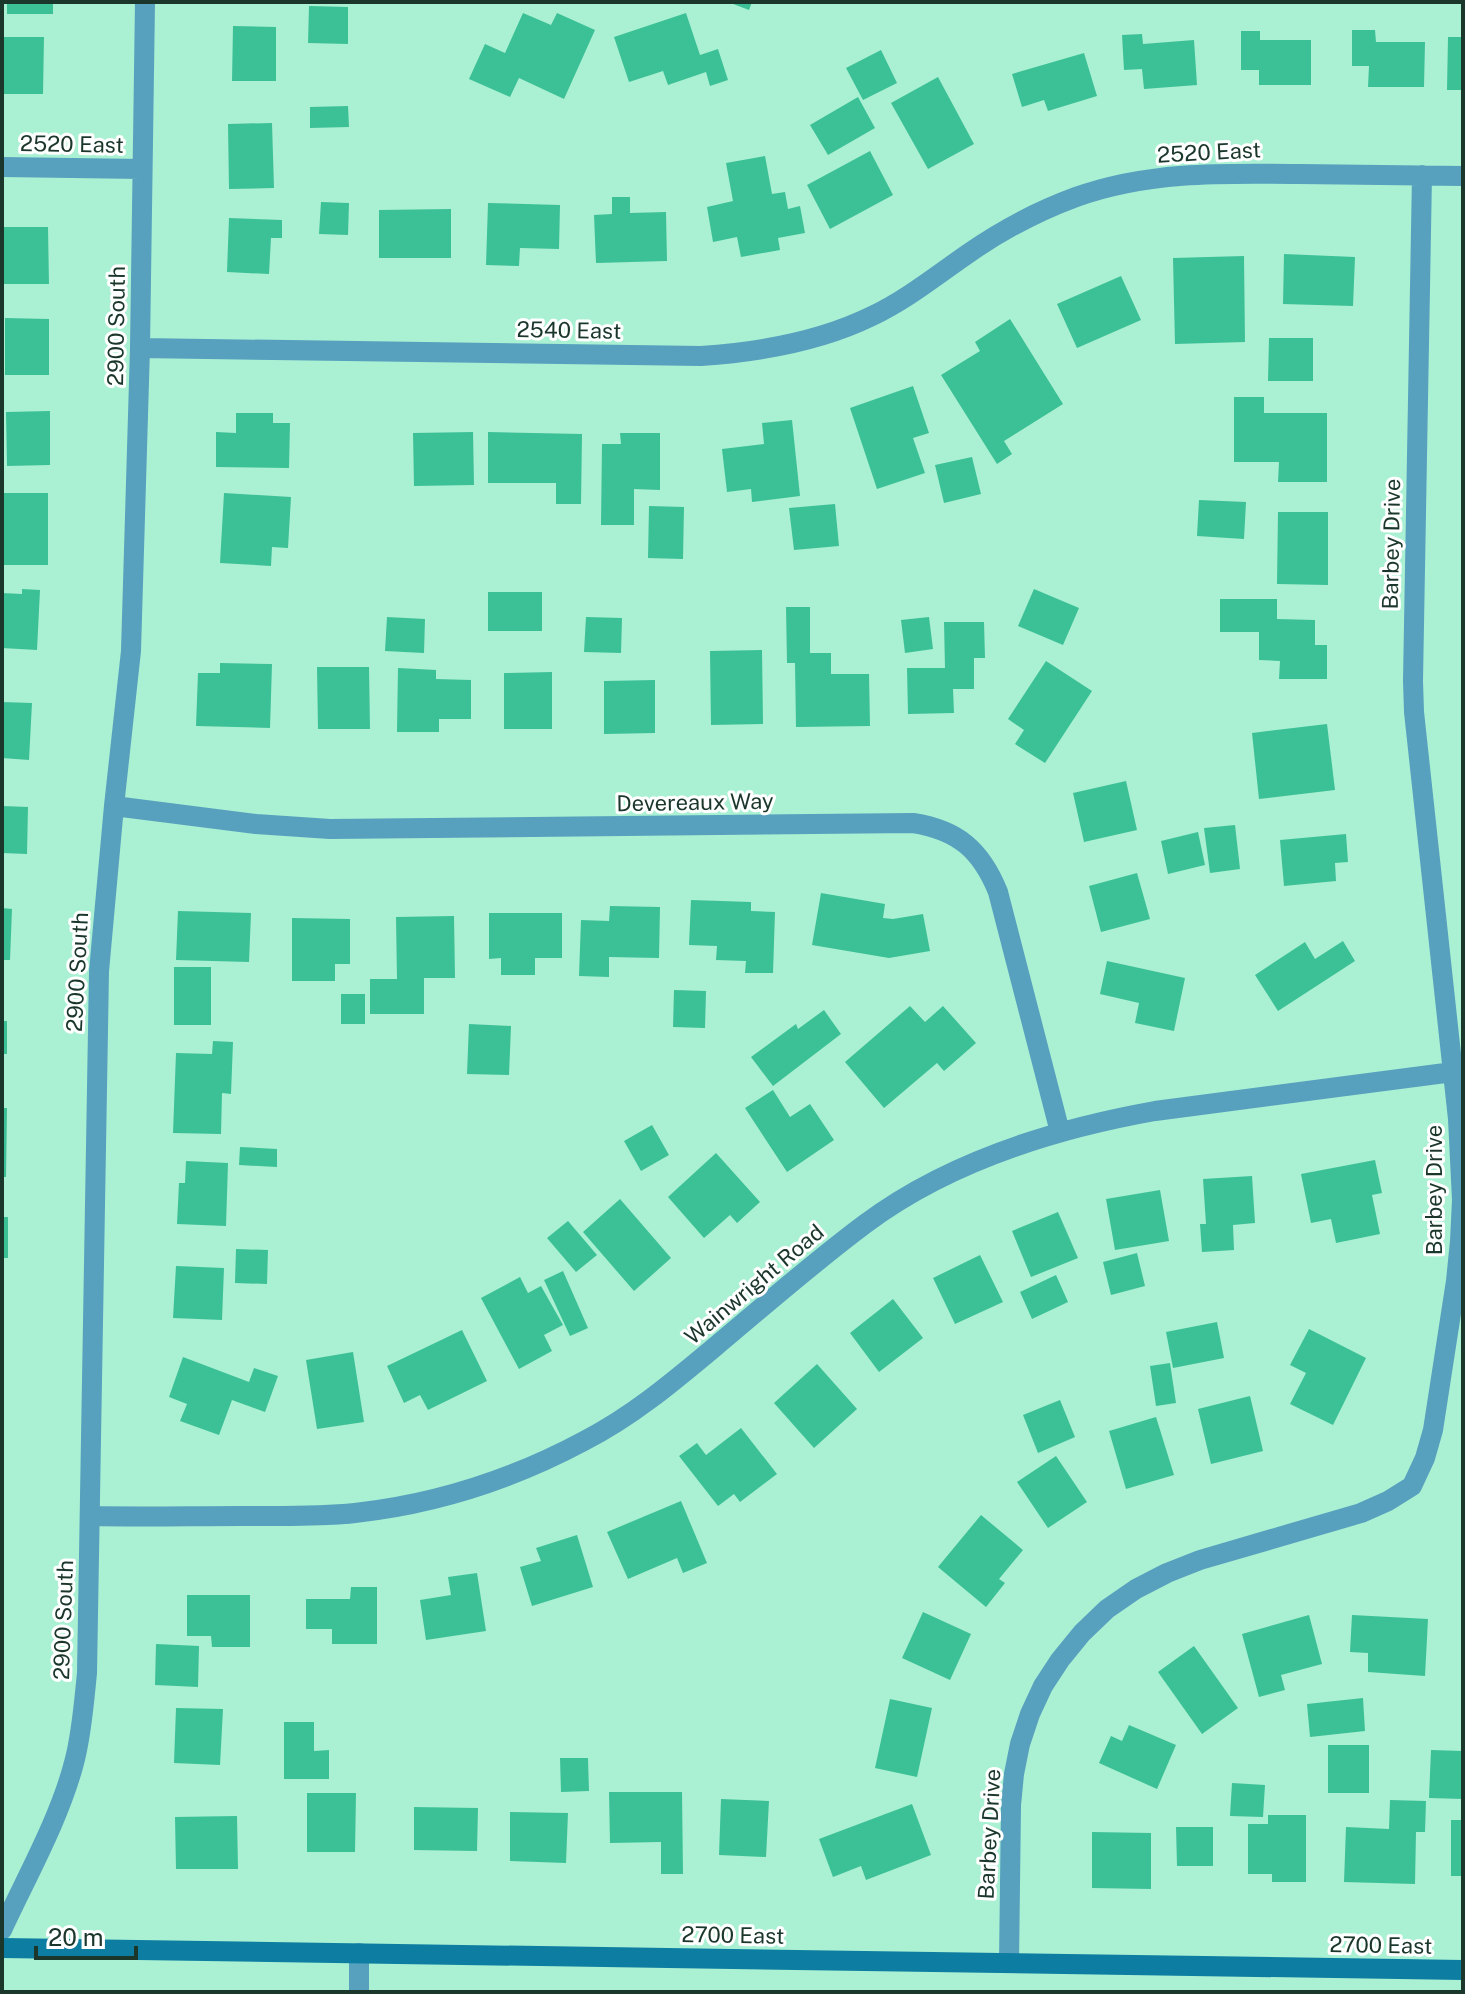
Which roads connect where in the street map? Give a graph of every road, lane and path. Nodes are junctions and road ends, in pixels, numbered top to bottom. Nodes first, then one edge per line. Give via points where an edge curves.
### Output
1 (145, 2) edge
2 (2, 167) edge
3 (142, 169) junction
4 (1422, 175) junction
5 (1463, 176) edge
6 (972, 250) joint
7 (140, 348) junction
8 (114, 806) junction
9 (1453, 1072) junction
10 (1060, 1132) junction
11 (90, 1516) junction
12 (2, 1930) edge
13 (2, 1948) edge
14 (359, 1953) junction
15 (1009, 1963) junction
16 (1463, 1970) edge
17 (359, 1992) edge

1 - 3 street, 2900 South
2 - 3 street, 2520 East
3 - 7 street, 2900 South
4 - 5 street, 2520 East
4 - 6 street, 2520 East via 1227,173 1152,178 1043,210
4 - 9 street, Barbey Drive via 1413,681
6 - 7 street, 2540 East via 872,316 806,340 738,354
7 - 8 street, 2900 South via 131,651
8 - 10 street, Devereaux Way via 330,829 930,825 963,840 990,873
8 - 11 street, 2900 South via 99,971
9 - 10 street, Wainwright Road via 1155,1111
9 - 15 street, Barbey Drive via 1461,1159 1460,1241 1433,1430 1412,1486 1361,1513 1167,1573 1107,1609 1082,1633 1043,1686 1020,1744 1011,1805
10 - 11 street, Wainwright Road via 957,1171 868,1221 628,1415 497,1480 354,1513
11 - 12 street, 2900 South via 87,1673 75,1760
13 - 14 street, 2700 East
14 - 15 street, 2700 East
14 - 17 street
15 - 16 street, 2700 East

